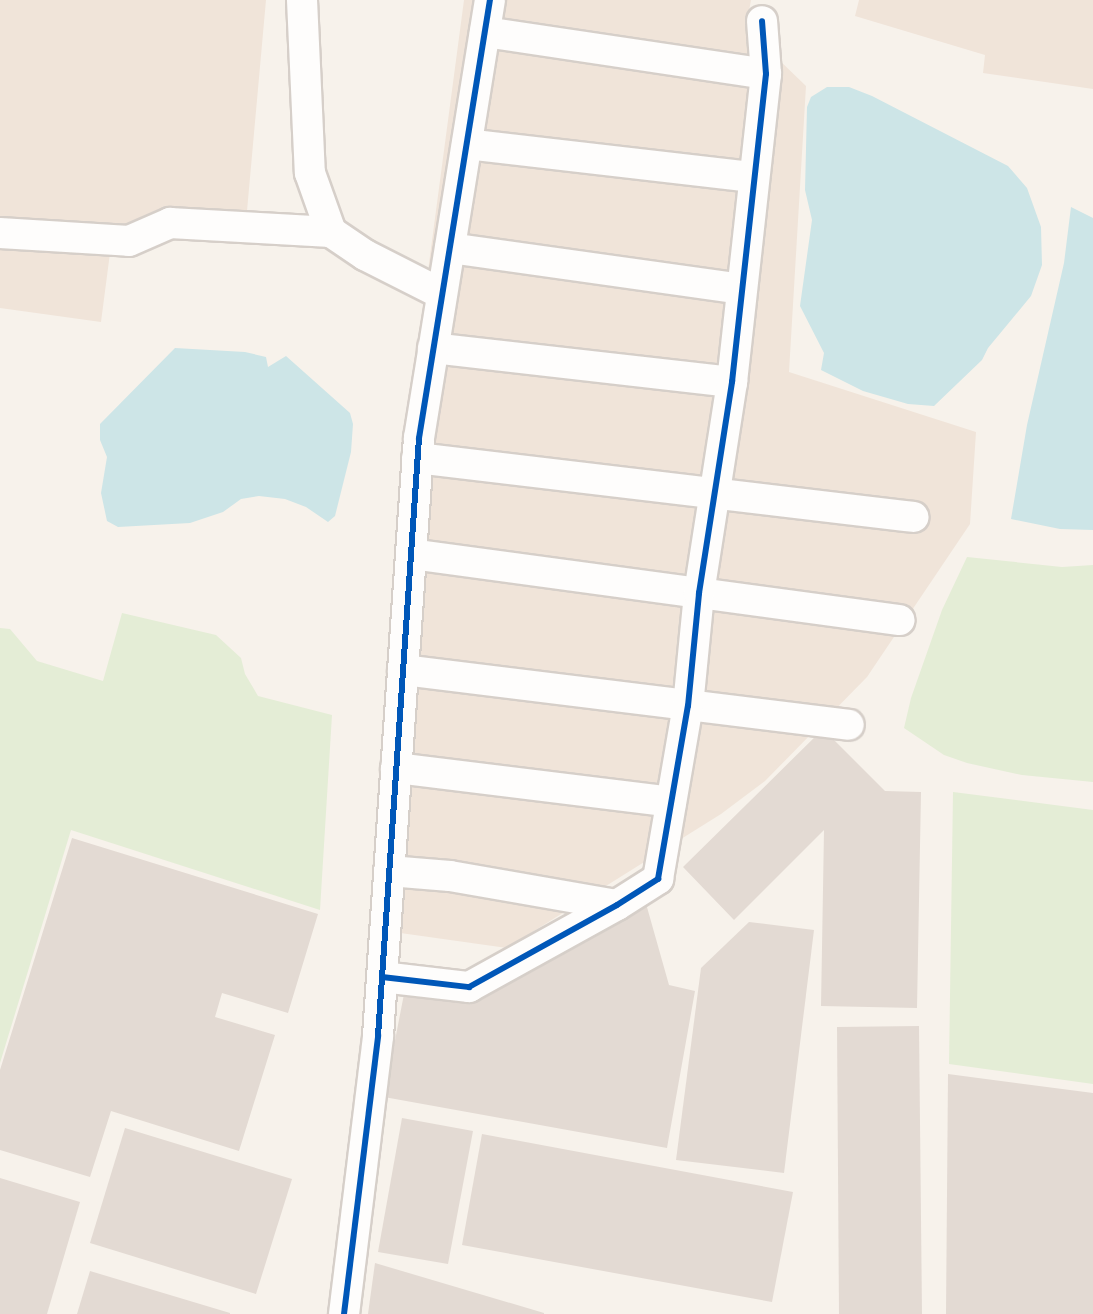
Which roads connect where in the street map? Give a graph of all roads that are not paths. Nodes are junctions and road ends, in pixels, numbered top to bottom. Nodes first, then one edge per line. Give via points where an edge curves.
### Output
1 (302, 0) edge
2 (490, 0) edge
3 (762, 21) dead end
4 (485, 32) junction
5 (766, 74) junction
6 (467, 144) junction
7 (753, 177) junction
8 (332, 232) junction
9 (0, 233) edge
10 (450, 248) junction
11 (741, 289) junction
12 (442, 294) junction
13 (433, 348) junction
14 (732, 382) junction
15 (417, 458) junction
16 (714, 493) junction
17 (914, 517) dead end
18 (411, 554) junction
19 (699, 593) junction
20 (900, 620) dead end
21 (403, 670) junction
22 (688, 706) junction
23 (849, 725) dead end
24 (396, 768) junction
25 (671, 802) junction
26 (389, 871) junction
27 (617, 905) junction
28 (382, 977) junction
29 (344, 1314) edge

1 - 8 street via 310,173
2 - 4 street
3 - 5 street
4 - 5 street
4 - 6 street
5 - 7 street
6 - 7 street
6 - 10 street
7 - 11 street
8 - 9 street via 170,223 129,241
8 - 12 street via 365,255
10 - 11 street
10 - 12 street
11 - 14 street
12 - 13 street
13 - 14 street
13 - 15 street
14 - 16 street
15 - 16 street
15 - 18 street
16 - 17 street
16 - 19 street
18 - 19 street
18 - 21 street
19 - 20 street
19 - 22 street
21 - 22 street
21 - 24 street
22 - 23 street
22 - 25 street
24 - 25 street
24 - 26 street
25 - 27 street via 658,879
26 - 27 street via 450,876
26 - 28 street
27 - 28 street via 469,987
28 - 29 street

